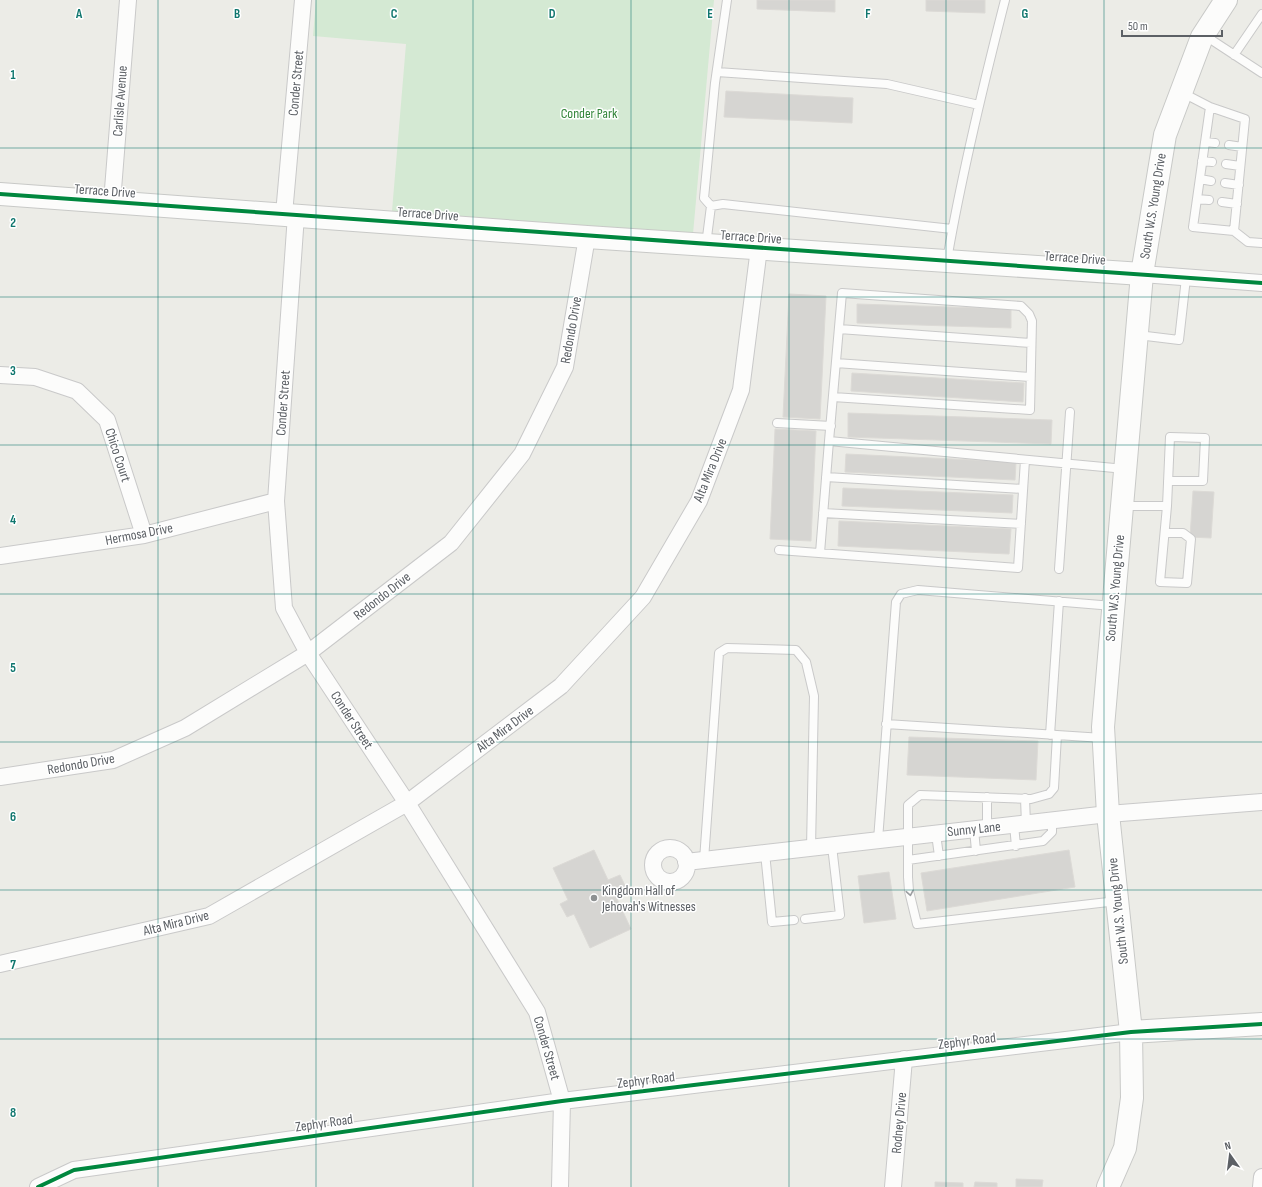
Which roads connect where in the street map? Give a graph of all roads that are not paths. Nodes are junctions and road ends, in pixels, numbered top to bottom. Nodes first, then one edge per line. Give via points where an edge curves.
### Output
1 (128, 0) edge
2 (303, 0) edge
3 (727, 0) edge
4 (1005, 0) edge
5 (1226, 0) edge
6 (1262, 14) edge
7 (1204, 34) junction
8 (1234, 55) junction
9 (717, 72) junction
10 (1262, 73) edge
11 (1181, 92) junction
12 (979, 105) junction
13 (1210, 107) junction
14 (1205, 142) junction
15 (1215, 143) dead end
16 (1229, 145) dead end
17 (1242, 147) junction
18 (1202, 161) junction
19 (1212, 162) dead end
20 (1226, 164) dead end
21 (1240, 166) junction
22 (1200, 179) junction
23 (1211, 181) dead end
24 (1225, 183) dead end
25 (1239, 185) junction
26 (0, 194) edge
27 (1197, 199) junction
28 (1209, 200) dead end
29 (112, 202) junction
30 (1222, 202) dead end
31 (1237, 204) junction
32 (711, 206) junction
33 (290, 215) junction
34 (952, 228) junction
35 (1234, 231) junction
36 (588, 237) junction
37 (1262, 243) edge
38 (706, 245) junction
39 (760, 248) junction
40 (947, 260) junction
41 (1142, 274) junction
42 (1186, 278) junction
43 (1262, 283) edge
44 (839, 329) junction
45 (1137, 335) junction
46 (1031, 343) junction
47 (836, 363) junction
48 (0, 375) edge
49 (1030, 378) junction
50 (833, 397) junction
51 (1070, 412) dead end
52 (777, 423) dead end
53 (831, 426) junction
54 (829, 441) junction
55 (1025, 460) junction
56 (1067, 463) junction
57 (1126, 469) junction
58 (826, 477) junction
59 (1168, 481) junction
60 (1023, 489) junction
61 (276, 500) junction
62 (1122, 506) junction
63 (1167, 506) junction
64 (823, 513) junction
65 (1021, 524) junction
66 (1165, 533) junction
67 (144, 535) junction
68 (779, 550) dead end
69 (820, 553) junction
70 (0, 556) edge
71 (1059, 569) dead end
72 (1058, 601) junction
73 (1114, 606) junction
74 (308, 653) junction
75 (886, 724) junction
76 (1053, 735) junction
77 (1104, 738) junction
78 (0, 777) edge
79 (987, 797) junction
80 (1025, 798) junction
81 (1262, 802) edge
82 (407, 803) junction
83 (1108, 814) junction
84 (1052, 821) junction
85 (1020, 824) junction
86 (981, 829) junction
87 (936, 834) junction
88 (908, 837) junction
89 (878, 840) junction
90 (832, 846) junction
91 (1016, 846) junction
92 (811, 848) junction
93 (976, 851) junction
94 (765, 853) junction
95 (939, 856) junction
96 (704, 860) junction
97 (908, 860) junction
98 (686, 862) dead end
99 (1117, 901) junction
100 (804, 919) dead end
101 (794, 920) dead end
102 (0, 964) edge
103 (1262, 1024) edge
104 (1131, 1032) junction
105 (904, 1059) junction
106 (562, 1101) junction
107 (1262, 1177) edge
108 (38, 1187) edge
109 (560, 1187) edge
110 (893, 1187) edge
111 (1108, 1187) edge
112 (1261, 1187) edge

1 - 29 street, Carlisle Avenue
2 - 33 street, Conder Street
3 - 9 lane
4 - 12 lane
5 - 7 street, South W.S. Young Drive
6 - 8 lane
7 - 8 lane
7 - 11 street, South W.S. Young Drive
8 - 10 lane
9 - 12 lane via 887,84
9 - 32 lane via 704,198
11 - 13 lane
11 - 41 street, South W.S. Young Drive via 1165,135
12 - 34 lane
13 - 14 lane
13 - 17 lane via 1245,119
14 - 15 lane
14 - 18 lane
16 - 17 lane
17 - 21 lane
18 - 19 lane
18 - 22 lane
20 - 21 lane
21 - 25 lane
22 - 23 lane
22 - 27 lane
24 - 25 lane
25 - 31 lane
26 - 29 street, Terrace Drive
27 - 28 lane
27 - 35 lane via 1193,227
29 - 33 street, Terrace Drive
30 - 31 lane
31 - 35 lane
32 - 34 lane via 723,204
32 - 38 lane
33 - 36 street, Terrace Drive
33 - 61 street, Conder Street
34 - 40 lane
35 - 37 lane via 1248,242
36 - 38 street, Terrace Drive
36 - 74 street, Redondo Drive via 565,367 522,454 450,543
38 - 39 street, Terrace Drive
39 - 40 street, Terrace Drive
39 - 82 street, Alta Mira Drive via 740,390 699,501 643,597 561,686
40 - 41 street, Terrace Drive
41 - 42 street, Terrace Drive
41 - 45 street, South W.S. Young Drive
42 - 43 street, Terrace Drive
42 - 45 lane via 1179,340
44 - 46 lane
44 - 46 lane via 842,293 1020,306 1032,320
44 - 47 lane
45 - 57 street, South W.S. Young Drive
46 - 49 lane
47 - 49 lane
47 - 50 lane
48 - 67 street, Chico Court via 36,377 76,391 107,420
49 - 50 lane via 1030,410
50 - 53 lane
51 - 56 lane
52 - 53 lane
53 - 54 lane
54 - 55 lane
54 - 58 lane
55 - 56 lane
55 - 60 lane
56 - 57 lane
56 - 71 lane
57 - 62 street, South W.S. Young Drive
58 - 60 lane
58 - 64 lane
59 - 59 lane via 1170,437 1205,438 1203,481
59 - 63 lane
60 - 65 lane
61 - 67 street, Hermosa Drive
61 - 74 street, Conder Street via 284,608
62 - 63 lane
62 - 73 street, South W.S. Young Drive
63 - 66 lane
64 - 65 lane
64 - 69 lane
65 - 69 lane via 1018,568
66 - 66 lane via 1160,582 1187,583 1191,539 1183,533
67 - 70 street, Hermosa Drive
68 - 69 lane
72 - 73 lane
72 - 75 lane via 918,590 901,594 896,602
72 - 76 lane
73 - 77 street, South W.S. Young Drive
74 - 78 street, Redondo Drive via 185,728 113,760
74 - 82 street, Conder Street
75 - 76 lane
75 - 89 lane
76 - 77 lane
76 - 80 lane via 1054,788 1049,794
77 - 83 street, South W.S. Young Drive
79 - 80 lane
79 - 86 lane
79 - 88 lane via 920,795 908,805
80 - 85 lane
81 - 83 street, Sunny Lane
82 - 102 street, Alta Mira Drive via 209,916
82 - 106 street, Conder Street via 537,1012
83 - 84 street, Sunny Lane
83 - 99 street, South W.S. Young Drive
84 - 85 street, Sunny Lane
84 - 91 lane via 1052,832 1043,841
85 - 86 street, Sunny Lane
85 - 91 lane
86 - 87 street, Sunny Lane
86 - 93 lane
87 - 88 street, Sunny Lane
87 - 95 lane
88 - 89 street, Sunny Lane
88 - 97 lane
89 - 90 street, Sunny Lane
90 - 92 street, Sunny Lane
90 - 100 lane via 840,915
91 - 93 lane
92 - 94 street, Sunny Lane
92 - 96 lane via 814,696 806,662 796,650 727,648 719,653
93 - 95 lane
94 - 96 street, Sunny Lane
94 - 101 lane via 772,922
95 - 97 lane
96 - 98 street, Sunny Lane
97 -> 99 lane via 909,891 917,924
99 - 104 street, South W.S. Young Drive
103 - 104 street, Zephyr Road
104 - 105 street, Zephyr Road
104 - 111 street, South W.S. Young Drive via 1132,1098 1125,1148
105 - 106 street, Zephyr Road
105 - 110 street, Rodney Drive
106 - 108 street, Zephyr Road via 74,1170
106 - 109 street, Conder Street
107 - 112 street

